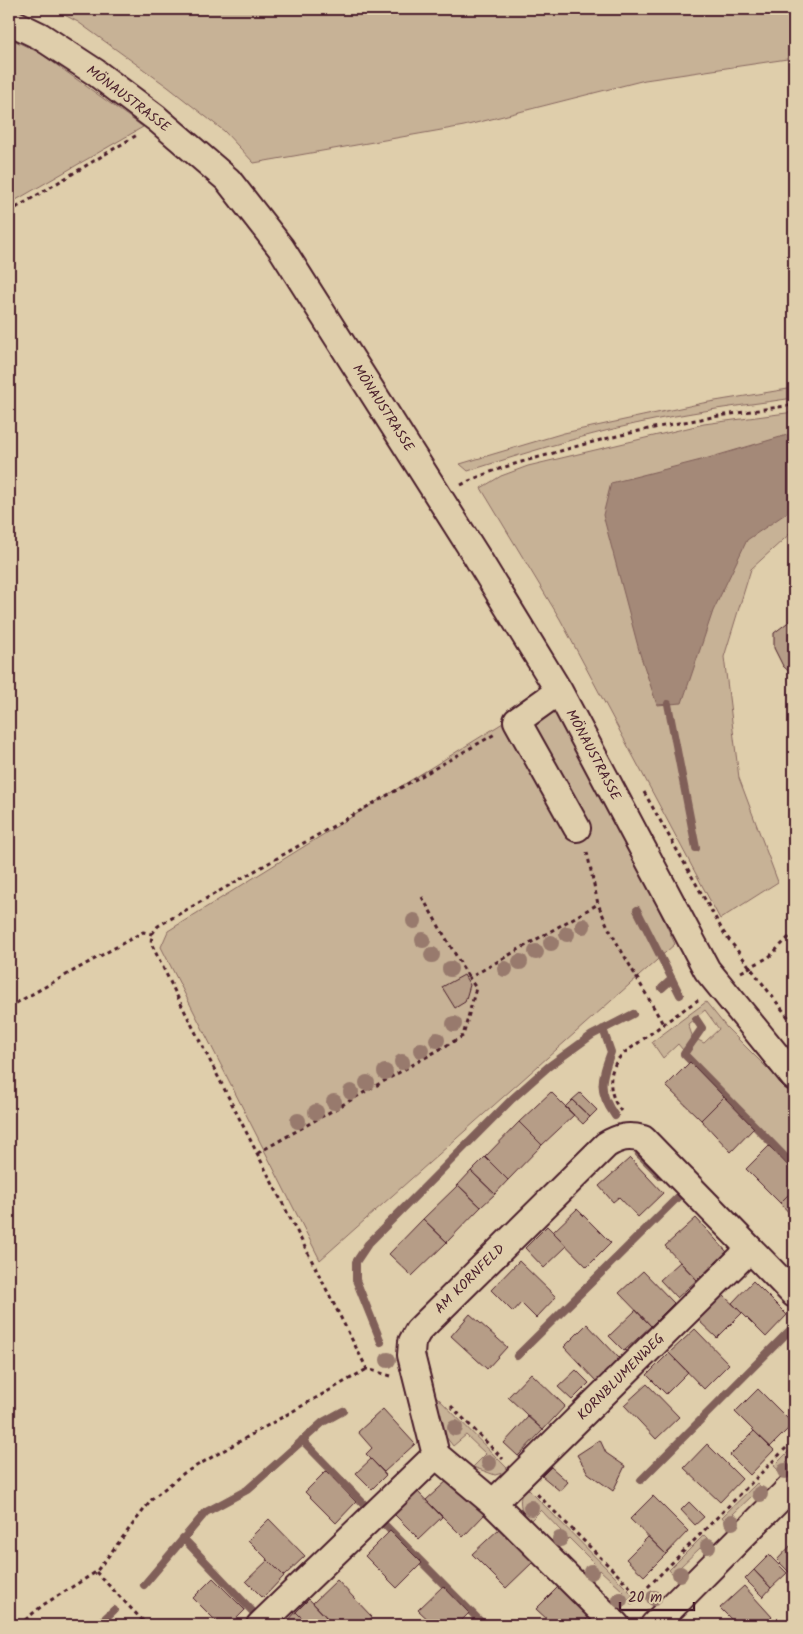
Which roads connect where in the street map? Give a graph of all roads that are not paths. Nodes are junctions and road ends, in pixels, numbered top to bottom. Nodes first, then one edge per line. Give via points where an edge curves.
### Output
1 (9, 21) edge
2 (559, 691) junction
3 (577, 828) road end
4 (794, 1077) edge
5 (749, 1250) junction
6 (794, 1294) edge
7 (436, 1454) junction
8 (794, 1484) edge
9 (493, 1503) junction
10 (260, 1625) edge
11 (616, 1625) edge
12 (654, 1625) edge

1 - 2 street, MÖNAUSTRASSE via 48,41 156,118 228,180 281,248
2 - 3 street via 516,721
2 - 4 street, MÖNAUSTRASSE via 707,970
5 - 6 street
5 - 7 street, AM KORNFELD via 643,1139 631,1136 617,1138 606,1145 418,1331 412,1342 411,1355
5 - 9 street, KORNBLUMENWEG
7 - 9 street
7 - 10 street
8 - 12 street
9 - 11 street

